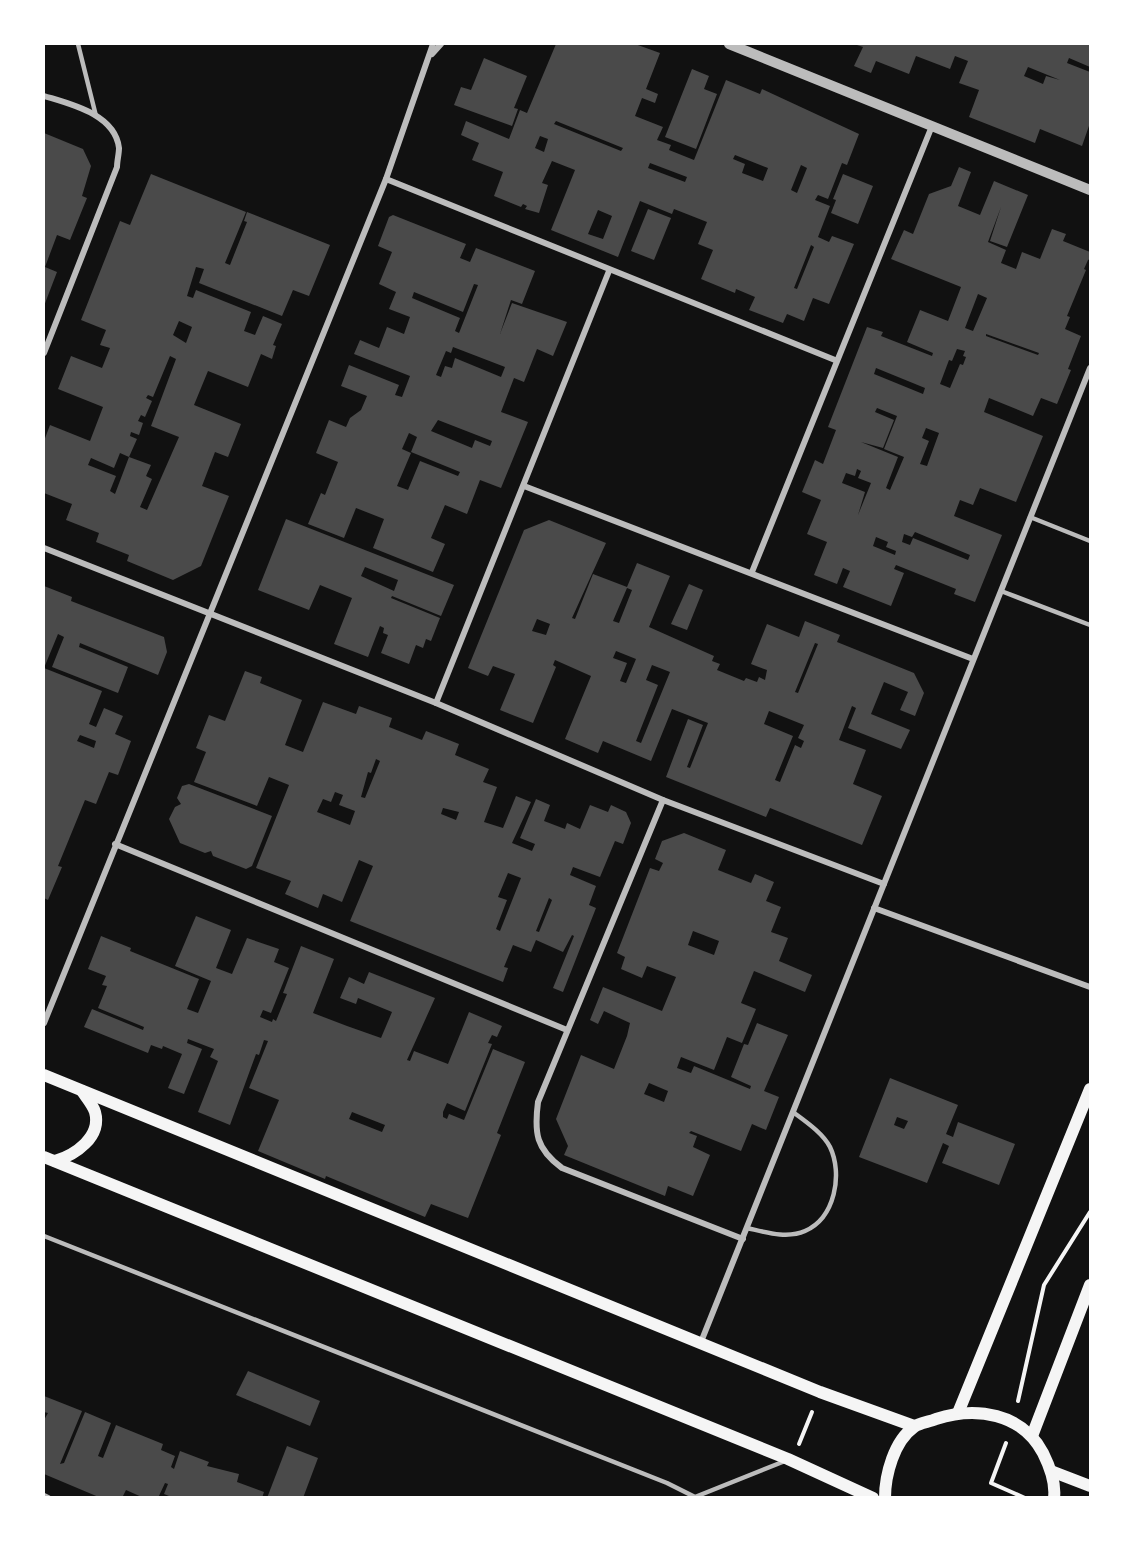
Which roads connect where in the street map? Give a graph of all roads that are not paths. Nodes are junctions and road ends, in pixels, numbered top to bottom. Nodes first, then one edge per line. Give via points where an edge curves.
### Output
1 (78, 44) edge
2 (433, 44) edge
3 (441, 44) edge
4 (729, 44) edge
5 (430, 57) junction
6 (44, 96) edge
7 (96, 116) junction
8 (932, 126) junction
9 (386, 179) junction
10 (1090, 190) edge
11 (609, 271) junction
12 (44, 353) edge
13 (835, 360) junction
14 (1090, 369) edge
15 (524, 486) junction
16 (1030, 517) junction
17 (1090, 541) edge
18 (44, 548) edge
19 (752, 572) junction
20 (1001, 591) junction
21 (208, 615) junction
22 (1090, 625) edge
23 (973, 659) junction
24 (436, 704) junction
25 (663, 800) junction
26 (115, 844) junction
27 (884, 884) junction
28 (874, 908) junction
29 (1090, 987) edge
30 (44, 1023) edge
31 (567, 1030) junction
32 (44, 1076) edge
33 (1090, 1089) edge
34 (81, 1091) junction
35 (793, 1112) junction
36 (49, 1159) edge
37 (747, 1228) junction
38 (44, 1236) edge
39 (742, 1239) junction
40 (1090, 1285) edge
41 (701, 1342) junction
42 (958, 1413) junction
43 (914, 1426) junction
44 (1032, 1436) junction
45 (790, 1460) junction
46 (1052, 1471) junction
47 (1090, 1486) edge
48 (44, 1496) edge
49 (48, 1497) edge
50 (696, 1497) edge
51 (873, 1497) edge
52 (885, 1497) edge
53 (1054, 1497) edge

1 - 7 lane
2 - 5 street
3 - 5 street
4 - 8 street
5 - 9 street
6 - 7 street
7 - 12 street via 112,130 119,147 117,167
8 - 10 street
8 - 13 street
9 - 11 street
9 - 21 street
11 - 13 street
11 - 15 street
13 - 19 street
14 - 16 street
15 - 19 street
15 - 24 street
16 - 17 lane
16 - 20 street
18 - 21 street
19 - 23 street
20 - 22 lane
20 - 23 street
21 - 24 street
21 - 26 street
23 - 27 street
24 - 25 street
25 - 27 street
25 - 31 street
26 - 30 street
26 - 31 street
27 - 28 street
28 - 29 street
28 - 35 street
31 - 39 street via 538,1102 535,1125 546,1156 562,1168
32 - 34 main road
33 - 42 main road
34 - 36 main road via 95,1111 96,1124 85,1145 68,1157
34 - 41 main road
35 - 37 street
35 - 37 lane via 829,1146 836,1172 831,1204 820,1222 804,1232 785,1235
36 - 45 main road
37 - 39 street
38 - 50 lane
39 - 41 street
40 - 44 main road
41 - 43 main road
42 - 43 main road
42 - 44 main road via 996,1414
43 - 52 main road via 891,1463
44 - 46 main road
45 - 50 lane
45 - 51 main road
46 - 47 main road
46 - 53 main road
48 - 49 street

